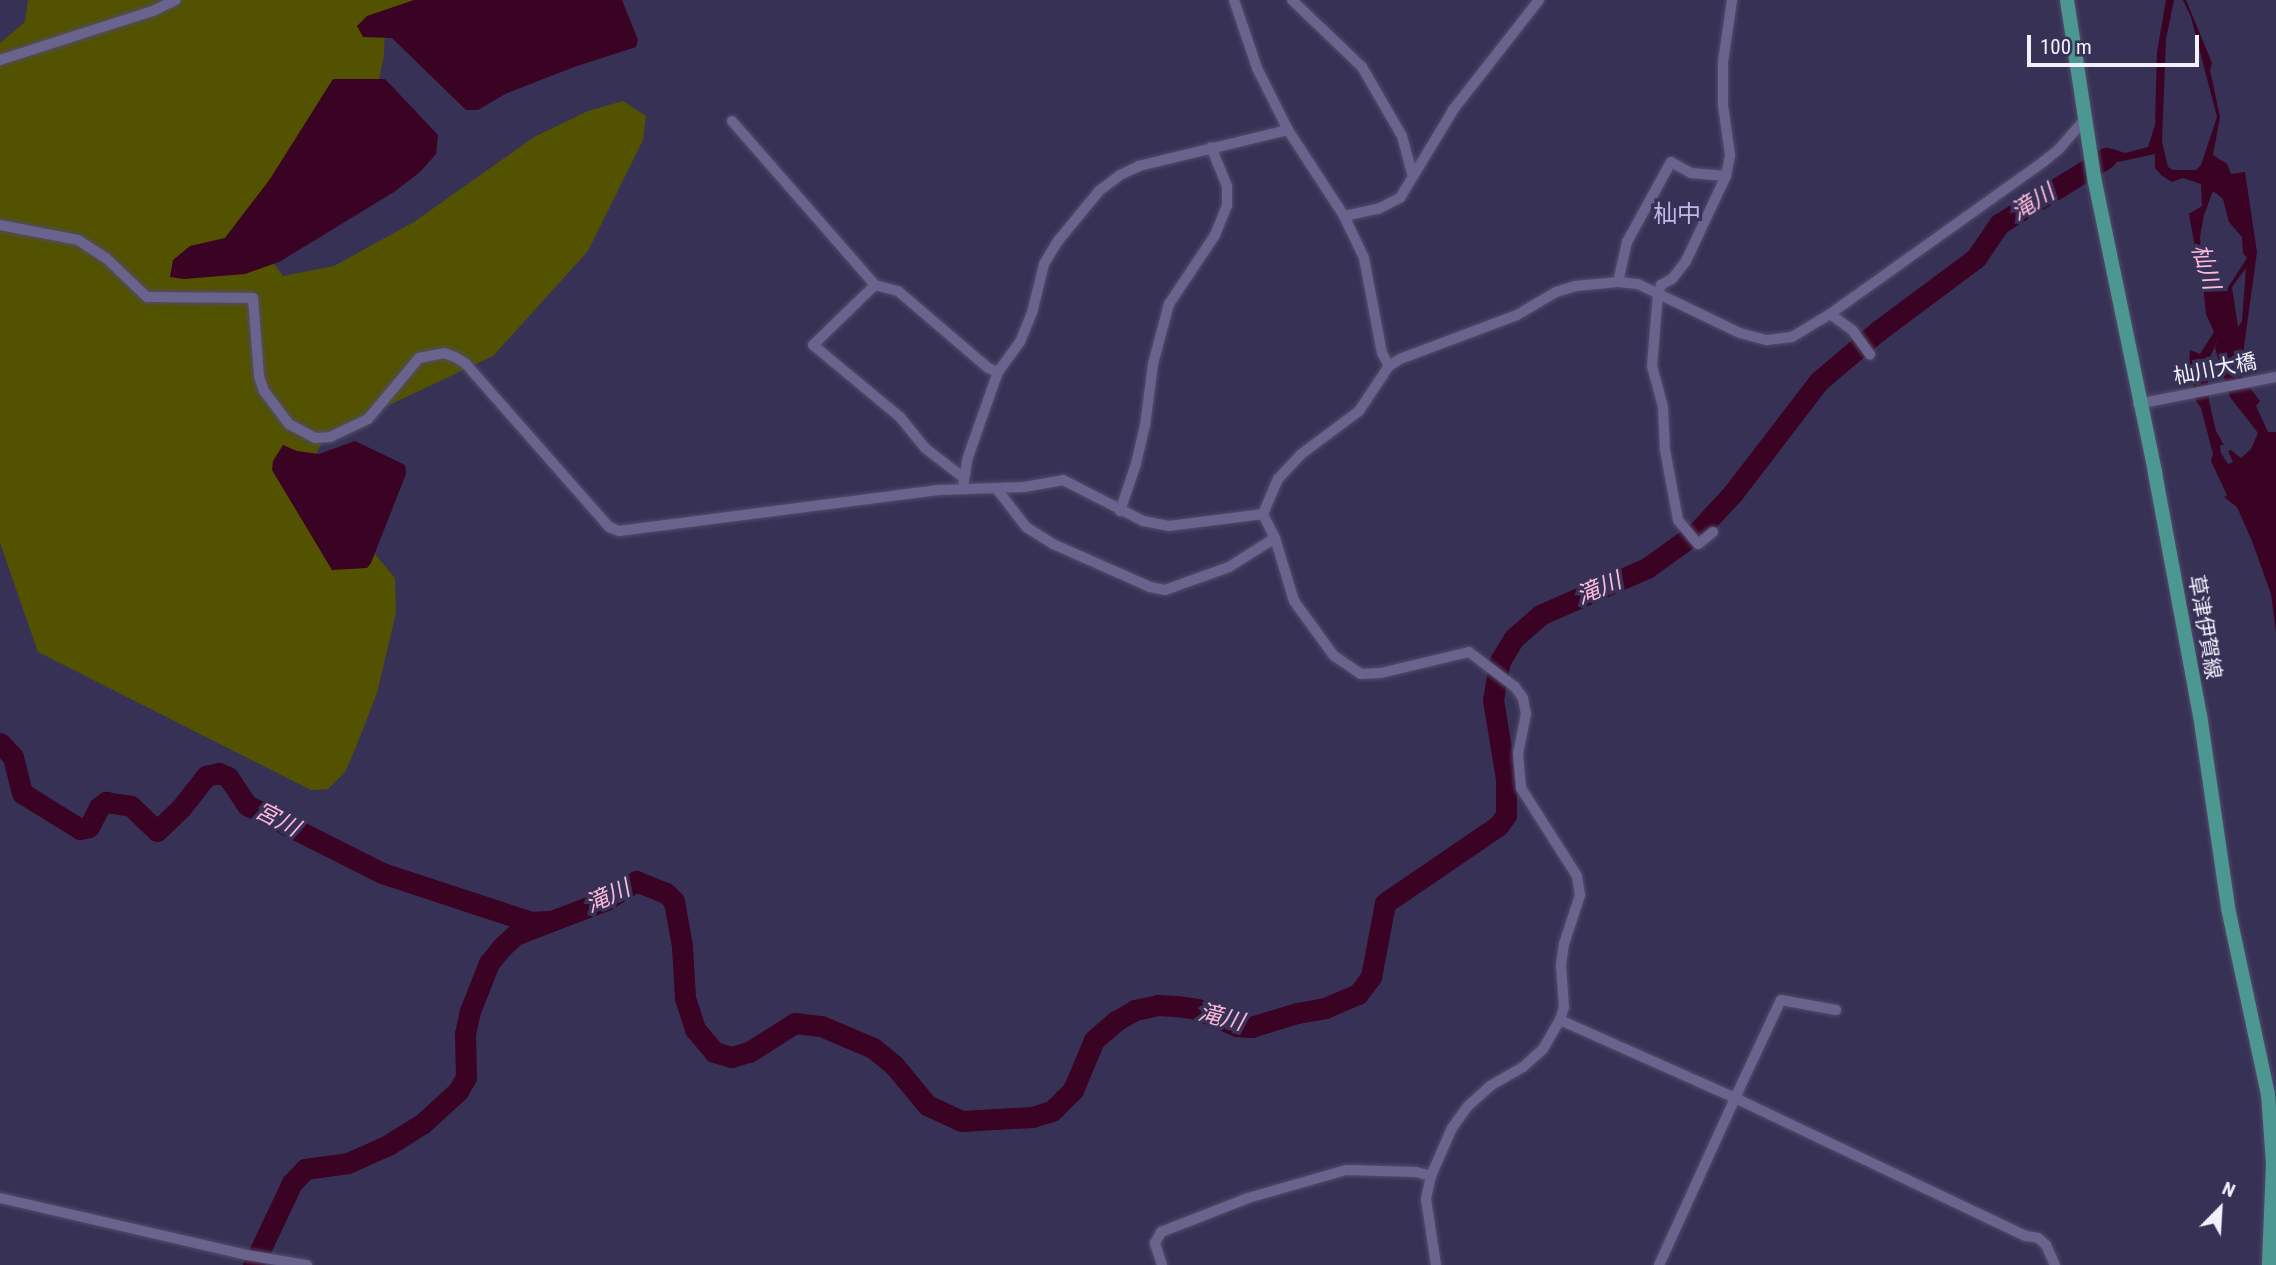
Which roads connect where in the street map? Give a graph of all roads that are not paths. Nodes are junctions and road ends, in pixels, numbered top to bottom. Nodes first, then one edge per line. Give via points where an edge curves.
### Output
1 (176, 0) edge
2 (1234, 0) edge
3 (1292, 0) edge
4 (1539, 0) edge
5 (1732, 0) edge
6 (2067, 0) edge
7 (0, 60) edge
8 (2084, 120) junction
9 (732, 121) dead end
10 (1288, 130) junction
11 (1211, 147) junction
12 (1726, 176) junction
13 (1413, 177) junction
14 (1344, 216) junction
15 (0, 225) edge
16 (1618, 282) junction
17 (876, 285) junction
18 (1658, 293) junction
19 (1830, 314) junction
20 (1868, 352) dead end
21 (1389, 366) junction
22 (998, 372) junction
23 (2276, 377) edge
24 (2138, 404) junction
25 (964, 483) junction
26 (996, 488) junction
27 (1120, 511) junction
28 (1264, 514) junction
29 (1713, 532) dead end
30 (1275, 538) junction
31 (1836, 1010) dead end
32 (1560, 1020) junction
33 (1735, 1098) junction
34 (1430, 1176) junction
35 (0, 1198) edge
36 (307, 1265) edge
37 (1162, 1265) edge
38 (1436, 1265) edge
39 (1659, 1265) edge
40 (2054, 1265) edge
41 (2269, 1265) edge

1 - 7 street
2 - 10 street via 1257,68
3 - 13 street via 1362,67 1402,136
4 - 13 street via 1452,110
5 - 12 street via 1724,62 1723,105 1730,155
6 - 8 main road, 草津伊賀線
8 - 19 street via 2043,162
8 - 24 main road, 草津伊賀線
9 - 17 street
10 - 11 street
10 - 14 street
11 - 22 street via 1139,166 1099,191 1044,264 1020,342
11 - 27 street via 1227,186 1227,206 1215,236 1169,304 1153,364 1139,452
12 - 16 street via 1691,173 1671,162 1627,242
12 - 18 street via 1686,261
13 - 14 street via 1400,198 1378,209
14 - 21 street via 1364,258 1382,354
15 - 25 street via 78,240 106,258 148,297 253,298 264,391 289,424 315,438 330,437 368,419 419,358 444,353 455,357 609,527 619,531
16 - 18 street
16 - 21 street via 1556,292 1517,315
17 - 22 street via 898,291
17 - 25 street via 813,345 900,417 925,448
18 - 19 street via 1728,328 1767,340 1792,337
18 - 29 street via 1652,366 1663,407 1665,450 1680,525 1698,544
19 - 20 street via 1853,331
21 - 28 street via 1359,411 1300,455 1278,479
22 - 25 street via 968,457
23 - 24 street, 杣川大橋
24 - 41 main road, 草津伊賀線 via 2200,715 2228,908 2268,1094 2273,1164
25 - 26 street
26 - 27 street via 1063,480
26 - 30 street via 1026,527 1053,544 1165,590 1229,567
27 - 28 street via 1169,526
28 - 30 street
30 - 32 street via 1294,601 1343,664 1361,674 1381,673 1469,652 1523,698 1526,714 1518,754 1521,788 1577,876 1580,895 1564,944
31 - 33 street via 1782,1000
32 - 33 street
32 - 34 street via 1543,1049 1468,1106 1452,1128
33 - 39 street
33 - 40 street via 2038,1238
34 - 37 street via 1346,1170 1248,1198 1161,1232 1155,1243
34 - 38 street via 1426,1199
35 - 36 street

